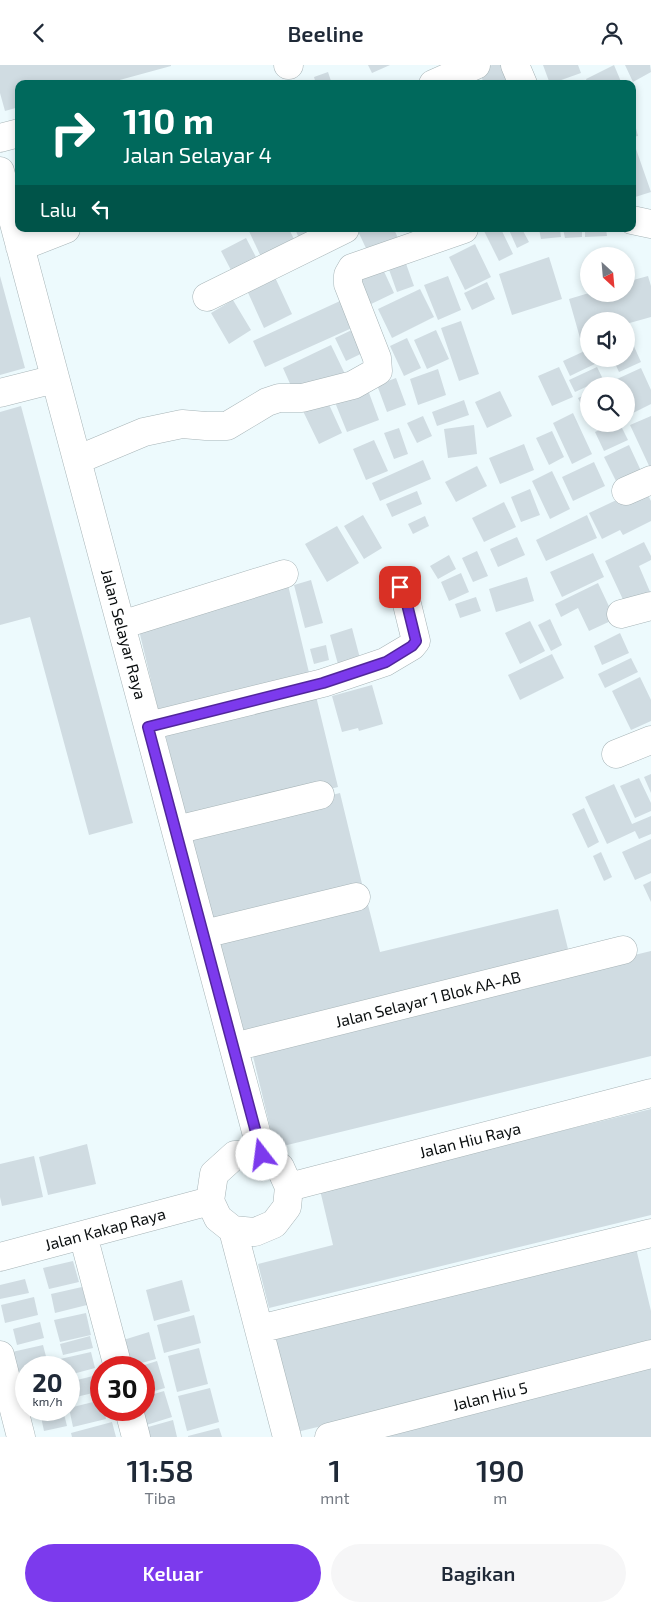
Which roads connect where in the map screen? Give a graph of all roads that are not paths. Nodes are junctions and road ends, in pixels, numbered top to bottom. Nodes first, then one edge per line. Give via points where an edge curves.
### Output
1 (476, 65) edge
2 (515, 65) edge
3 (443, 80) edge
4 (521, 80) edge
5 (15, 134) edge
6 (0, 138) edge
7 (0, 171) edge
8 (636, 221) edge
9 (651, 224) edge
10 (15, 228) edge
11 (16, 232) edge
12 (58, 232) edge
13 (339, 232) edge
14 (346, 232) edge
15 (455, 232) edge
16 (20, 247) junction
17 (359, 266) junction
18 (207, 297) dead end
19 (55, 379) junction
20 (0, 393) edge
21 (77, 460) junction
22 (651, 480) edge
23 (626, 491) dead end
24 (284, 574) dead end
25 (400, 587) dead end
26 (651, 606) edge
27 (621, 614) dead end
28 (121, 625) junction
29 (148, 727) junction
30 (651, 740) edge
31 (616, 754) dead end
32 (320, 795) dead end
33 (176, 830) junction
34 (356, 897) dead end
35 (204, 934) junction
36 (623, 950) dead end
37 (234, 1047) junction
38 (651, 1093) edge
39 (262, 1155) junction
40 (289, 1187) junction
41 (210, 1201) junction
42 (233, 1230) junction
43 (83, 1235) junction
44 (650, 1240) edge
45 (0, 1257) edge
46 (259, 1329) junction
47 (651, 1354) edge
48 (0, 1355) edge
49 (115, 1356) edge
50 (132, 1421) edge
51 (21, 1437) edge
52 (136, 1437) edge
53 (286, 1437) edge
54 (329, 1437) edge

1 - 3 street
2 - 4 street
5 - 6 street
7 - 10 street, Jalan Selayar Raya
8 - 9 street
11 - 16 street, Jalan Selayar Raya
12 - 16 street
13 - 18 street
14 - 17 street
15 - 17 street
16 - 19 street, Jalan Selayar Raya
17 - 21 street via 352,268 348,284 373,346 378,371 354,385 302,398 279,398 267,402 227,426 182,424 144,432
19 - 20 street
19 - 21 street, Jalan Selayar Raya
21 - 28 street, Jalan Selayar Raya
22 - 23 street
24 - 28 street
25 - 29 street via 416,641 386,662 323,683
26 - 27 street
28 - 29 street, Jalan Selayar Raya
29 - 33 street, Jalan Selayar Raya
30 - 31 street
32 - 33 street
33 - 35 street, Jalan Selayar Raya
34 - 35 street
35 - 37 street, Jalan Selayar Raya
36 - 37 street, Jalan Selayar 1 Blok AA-AB
37 - 39 street, Jalan Selayar Raya
38 - 40 street, Jalan Hiu Raya
39 - 40 street via 280,1167
39 - 41 street via 235,1155 214,1173
40 - 42 street via 287,1207 274,1224 255,1232
41 - 42 street via 218,1218
41 - 43 street, Jalan Kakap Raya
42 - 46 street
43 - 45 street, Jalan Kakap Raya
43 - 49 street
44 - 46 street
46 - 53 street
47 - 54 street, Jalan Hiu 5
48 - 51 street
50 - 52 street

